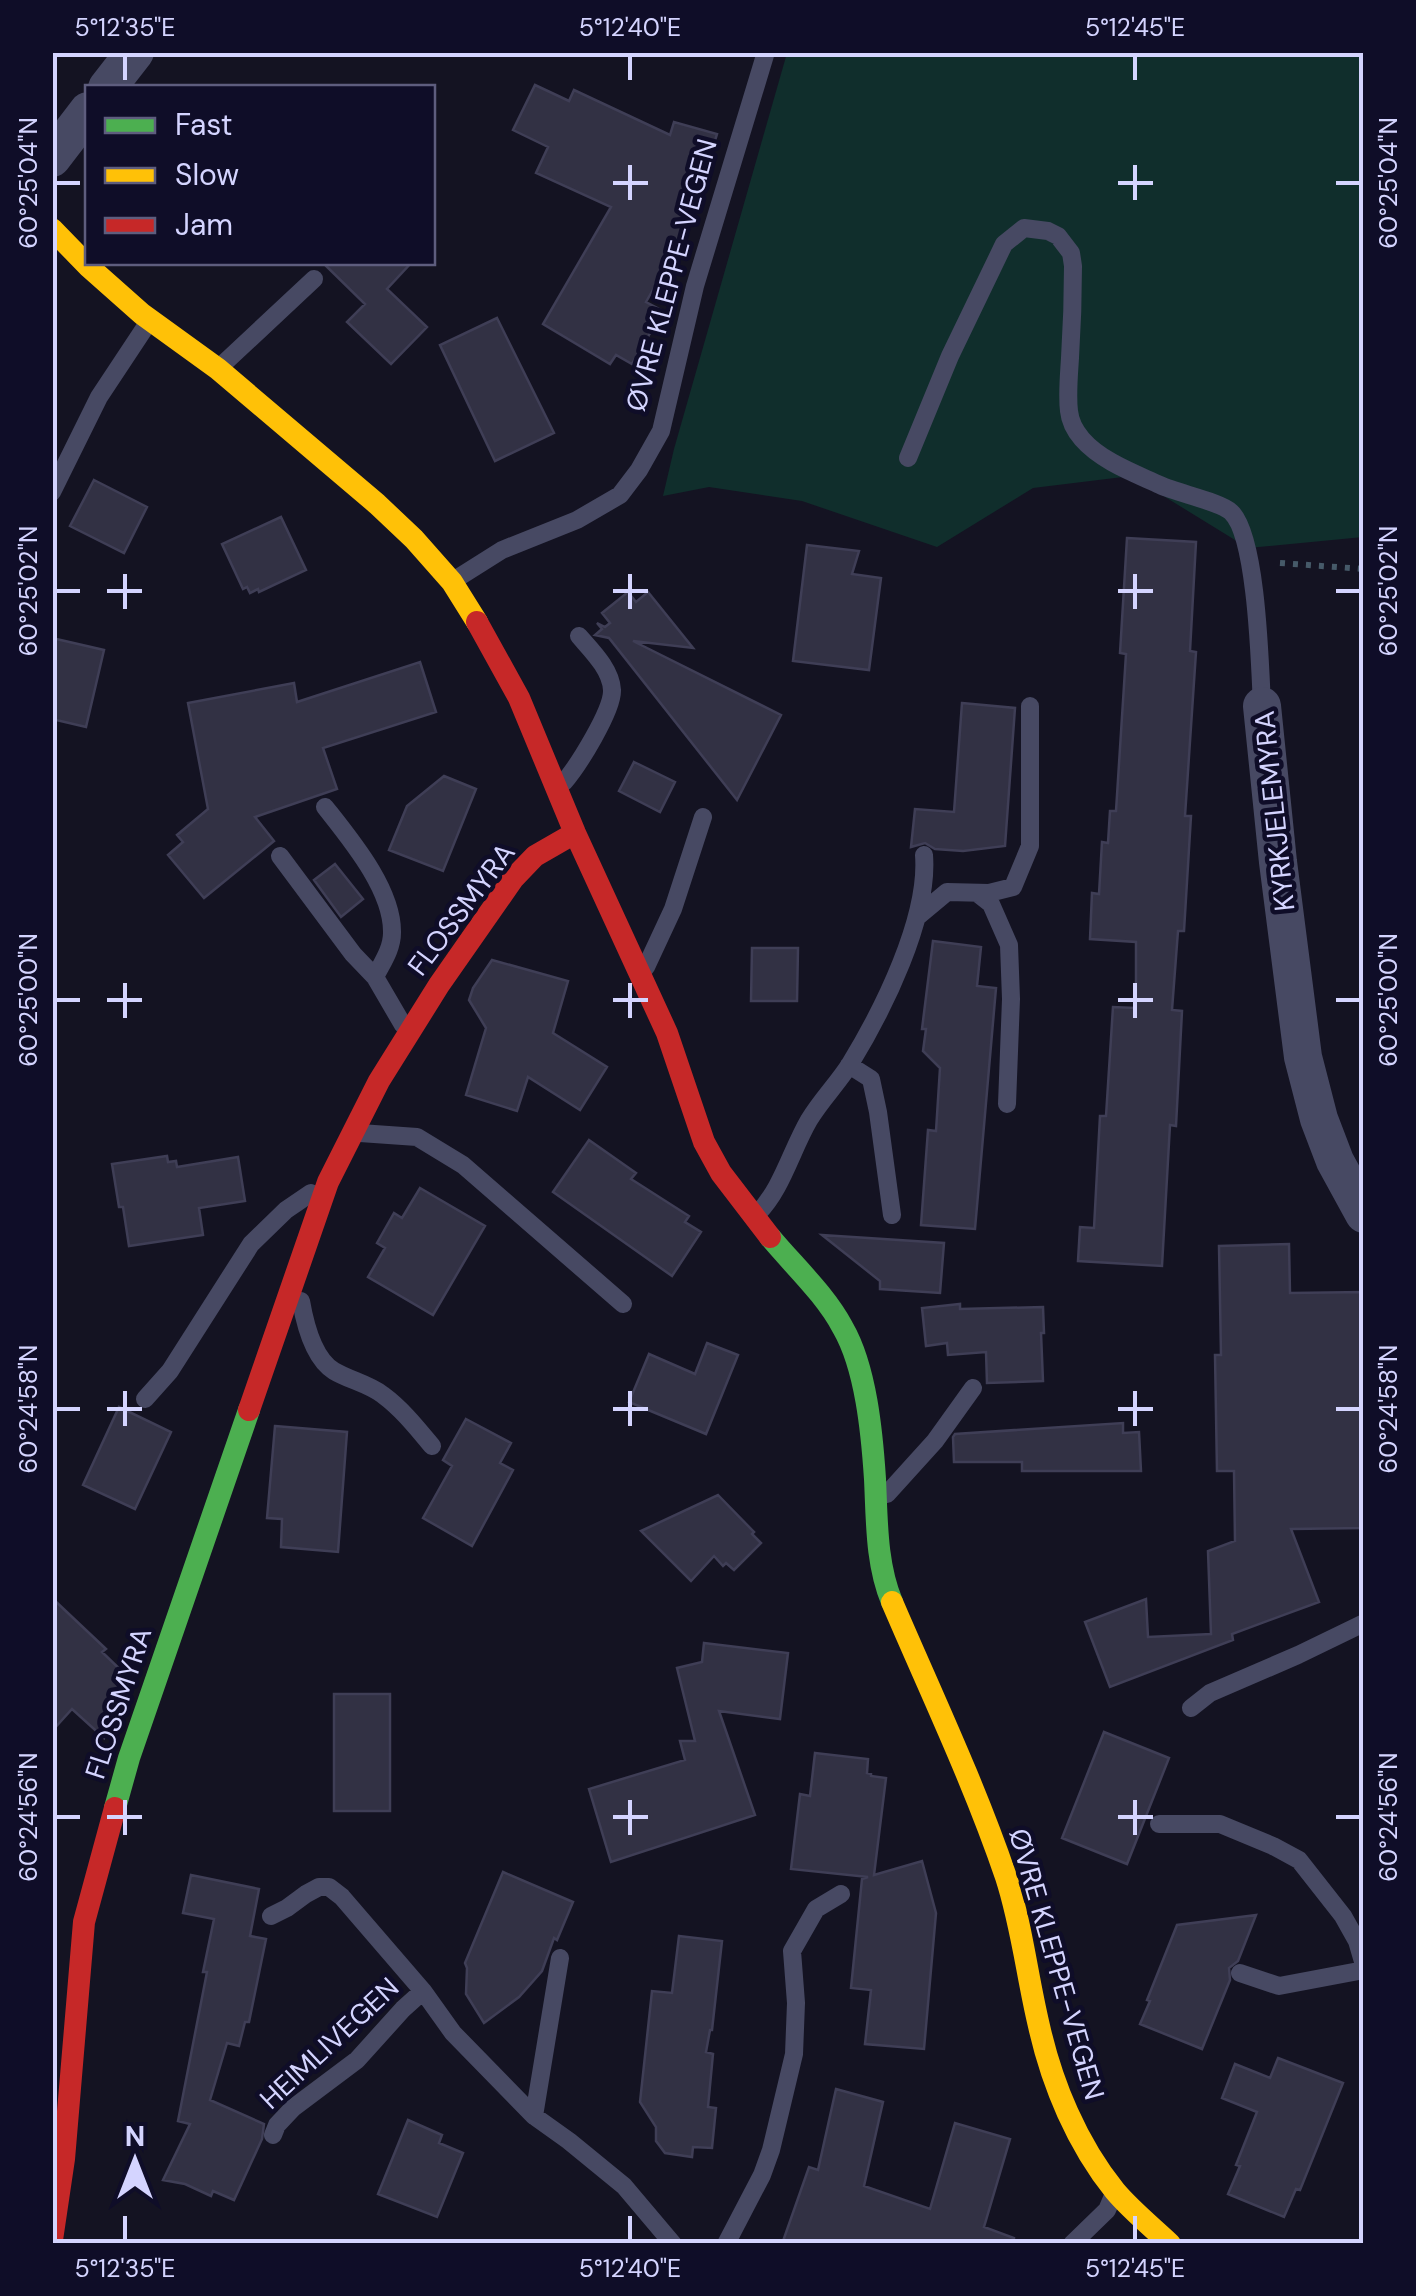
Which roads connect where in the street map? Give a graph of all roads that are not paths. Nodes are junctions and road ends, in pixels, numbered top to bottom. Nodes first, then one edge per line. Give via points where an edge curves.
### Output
1 (135, 52) edge
2 (766, 52) edge
3 (109, 85) edge
4 (85, 115) edge
5 (52, 158) edge
6 (52, 229) edge
7 (85, 263) edge
8 (87, 265) edge
9 (314, 279) dead end
10 (150, 319) junction
11 (218, 369) junction
12 (908, 458) dead end
13 (52, 492) edge
14 (452, 582) junction
15 (579, 636) dead end
16 (1030, 706) dead end
17 (1262, 706) joint
18 (557, 790) junction
19 (325, 807) dead end
20 (703, 817) dead end
21 (575, 833) junction
22 (924, 855) dead end
23 (280, 856) dead end
24 (977, 893) junction
25 (918, 917) junction
26 (641, 976) junction
27 (375, 977) junction
28 (408, 1034) junction
29 (850, 1064) junction
30 (1006, 1104) dead end
31 (350, 1132) junction
32 (328, 1182) junction
33 (1364, 1214) edge
34 (892, 1216) dead end
35 (754, 1218) junction
36 (300, 1261) junction
37 (623, 1304) dead end
38 (974, 1388) dead end
39 (145, 1399) dead end
40 (432, 1446) dead end
41 (877, 1505) junction
42 (1364, 1624) edge
43 (1191, 1708) dead end
44 (1159, 1824) dead end
45 (842, 1894) dead end
46 (271, 1916) dead end
47 (560, 1958) dead end
48 (1364, 1967) edge
49 (1240, 1973) dead end
50 (423, 1992) junction
51 (534, 2116) junction
52 (273, 2135) dead end
53 (1116, 2192) junction
54 (52, 2240) edge
55 (673, 2244) edge
56 (726, 2244) edge
57 (1072, 2244) edge
58 (1170, 2244) edge

1 - 3 street
2 - 14 lane, ØVRE KLEPPE-VEGEN via 695,286 661,430 639,470 620,494 577,520 502,550
4 - 5 street
6 - 7 street, ØVRE KLEPPE-VEGEN
8 - 10 street, ØVRE KLEPPE-VEGEN
9 - 11 lane
10 - 11 street, ØVRE KLEPPE-VEGEN
10 - 13 lane via 99,398
11 - 14 street, ØVRE KLEPPE-VEGEN via 377,504
12 - 17 lane, KYRKJELEMYRA via 996,256 1024,228 1058,236 1073,266 1073,425 1093,449 1126,470 1229,509 1239,522 1250,561
14 - 18 street, ØVRE KLEPPE-VEGEN via 519,698
15 - 18 lane via 598,658 613,693 592,740
16 - 24 lane via 1030,846 1013,886
17 - 33 street, KYRKJELEMYRA via 1304,1056 1329,1147
18 - 21 street, ØVRE KLEPPE-VEGEN
19 - 27 lane, FLOSSMYRA via 390,910 388,952
20 - 26 lane via 674,909
21 - 26 street, ØVRE KLEPPE-VEGEN
21 - 28 street, FLOSSMYRA via 536,856 512,882
22 - 25 lane
23 - 27 lane, FLOSSMYRA
24 - 25 lane via 946,892
24 - 30 lane via 991,904 1009,945
25 - 29 lane
26 - 35 street, ØVRE KLEPPE-VEGEN via 704,1142
27 - 28 lane, FLOSSMYRA
28 - 31 street, FLOSSMYRA
29 - 34 lane via 871,1078
29 - 35 lane via 811,1118 770,1202
31 - 32 street, FLOSSMYRA
31 - 37 lane via 416,1137 463,1165
32 - 36 street, FLOSSMYRA
32 - 39 lane via 251,1244
35 - 41 street, ØVRE KLEPPE-VEGEN via 843,1327 855,1354 872,1432
36 - 40 lane, FLOSSMYRA via 302,1310 322,1360 380,1392
36 - 54 street, FLOSSMYRA via 129,1758 84,1922
38 - 41 lane
41 - 53 street, ØVRE KLEPPE-VEGEN via 889,1594 990,1830 1060,2093
42 - 43 lane via 1210,1693
44 - 48 lane via 1220,1824 1299,1860 1344,1916
45 - 56 lane via 816,1909 792,1951 794,2054 771,2150
46 - 50 lane, HEIMLIVEGEN via 329,1887
47 - 51 lane
48 - 49 lane via 1280,1986
50 - 51 lane, HEIMLIVEGEN
50 - 52 lane, HEIMLIVEGEN via 356,2060 292,2108
51 - 55 lane, HEIMLIVEGEN via 624,2186
53 - 57 lane
53 - 58 street, ØVRE KLEPPE-VEGEN

